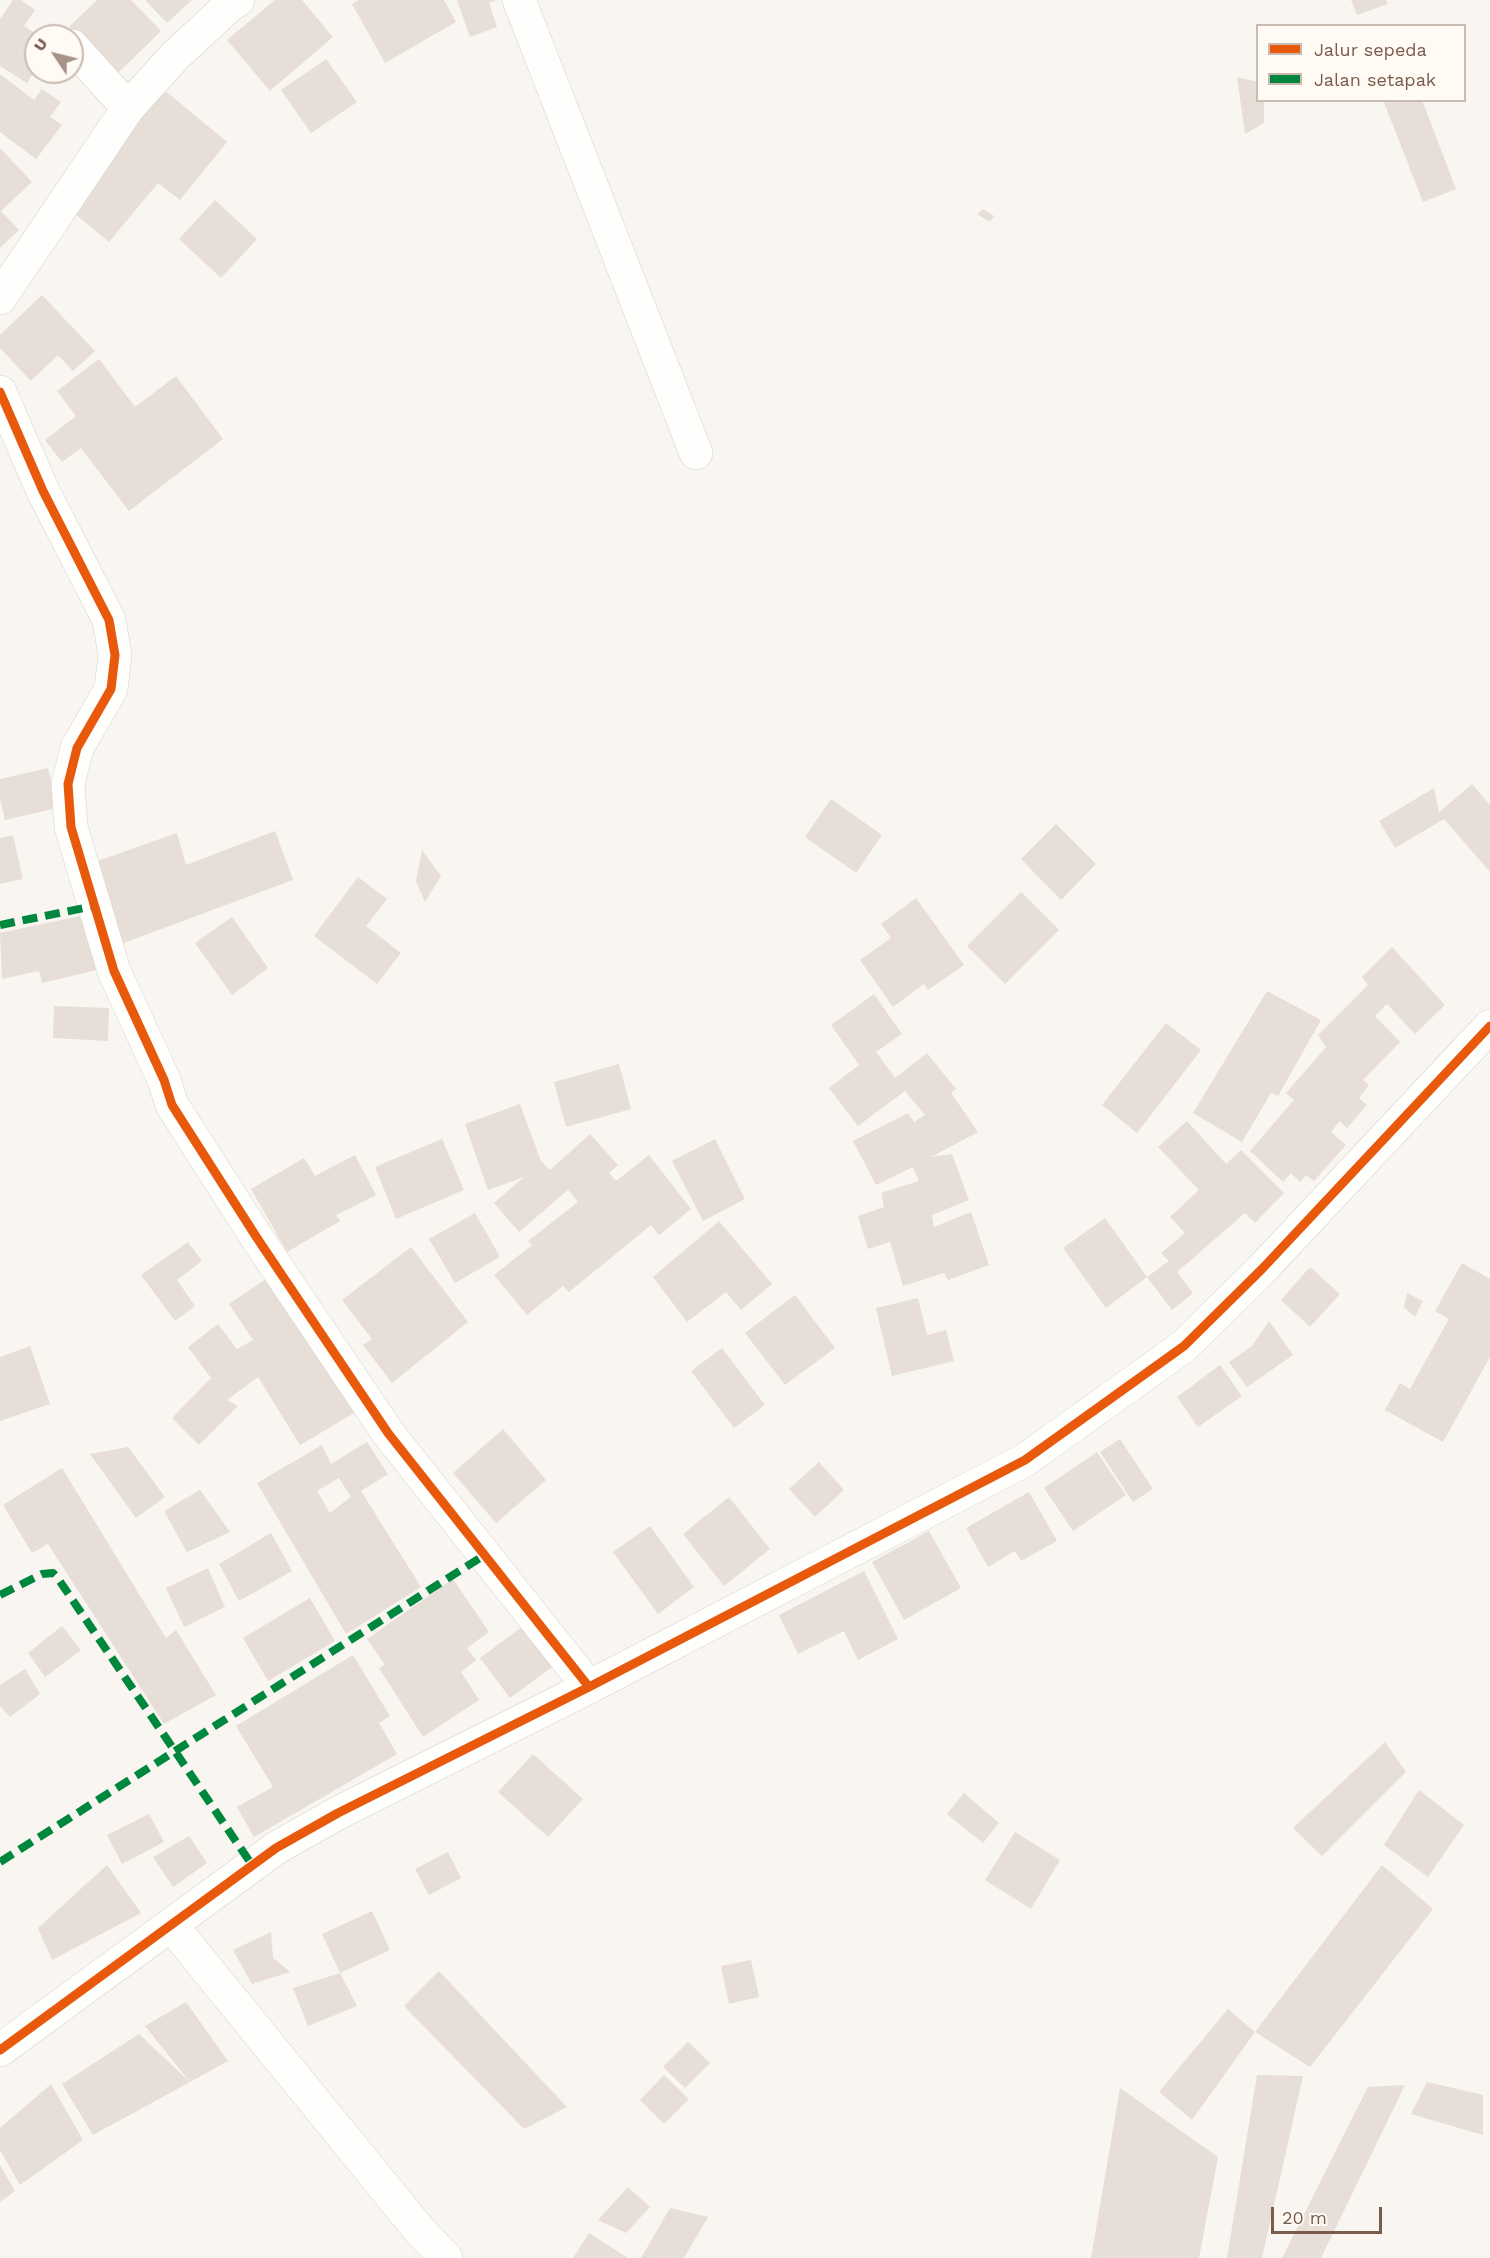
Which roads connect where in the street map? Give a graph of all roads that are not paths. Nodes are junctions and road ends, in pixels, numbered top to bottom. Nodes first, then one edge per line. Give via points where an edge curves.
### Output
1 (238, 0) edge
2 (519, 0) edge
3 (84, 59) edge
4 (128, 108) junction
5 (0, 298) edge
6 (0, 392) edge
7 (696, 453) dead end
8 (1490, 1026) edge
9 (589, 1687) junction
10 (171, 1925) junction
11 (0, 2050) edge
12 (446, 2258) edge

1 - 4 street via 174,57
2 - 7 street
3 - 4 street
4 - 5 street
6 - 9 street via 43,491 109,620 115,655 111,688 77,748 68,784 71,827 114,971 168,1092 257,1238 388,1432
8 - 9 street via 1262,1269 1174,1352 1024,1460
9 - 10 street via 276,1848
10 - 11 street
10 - 12 street

